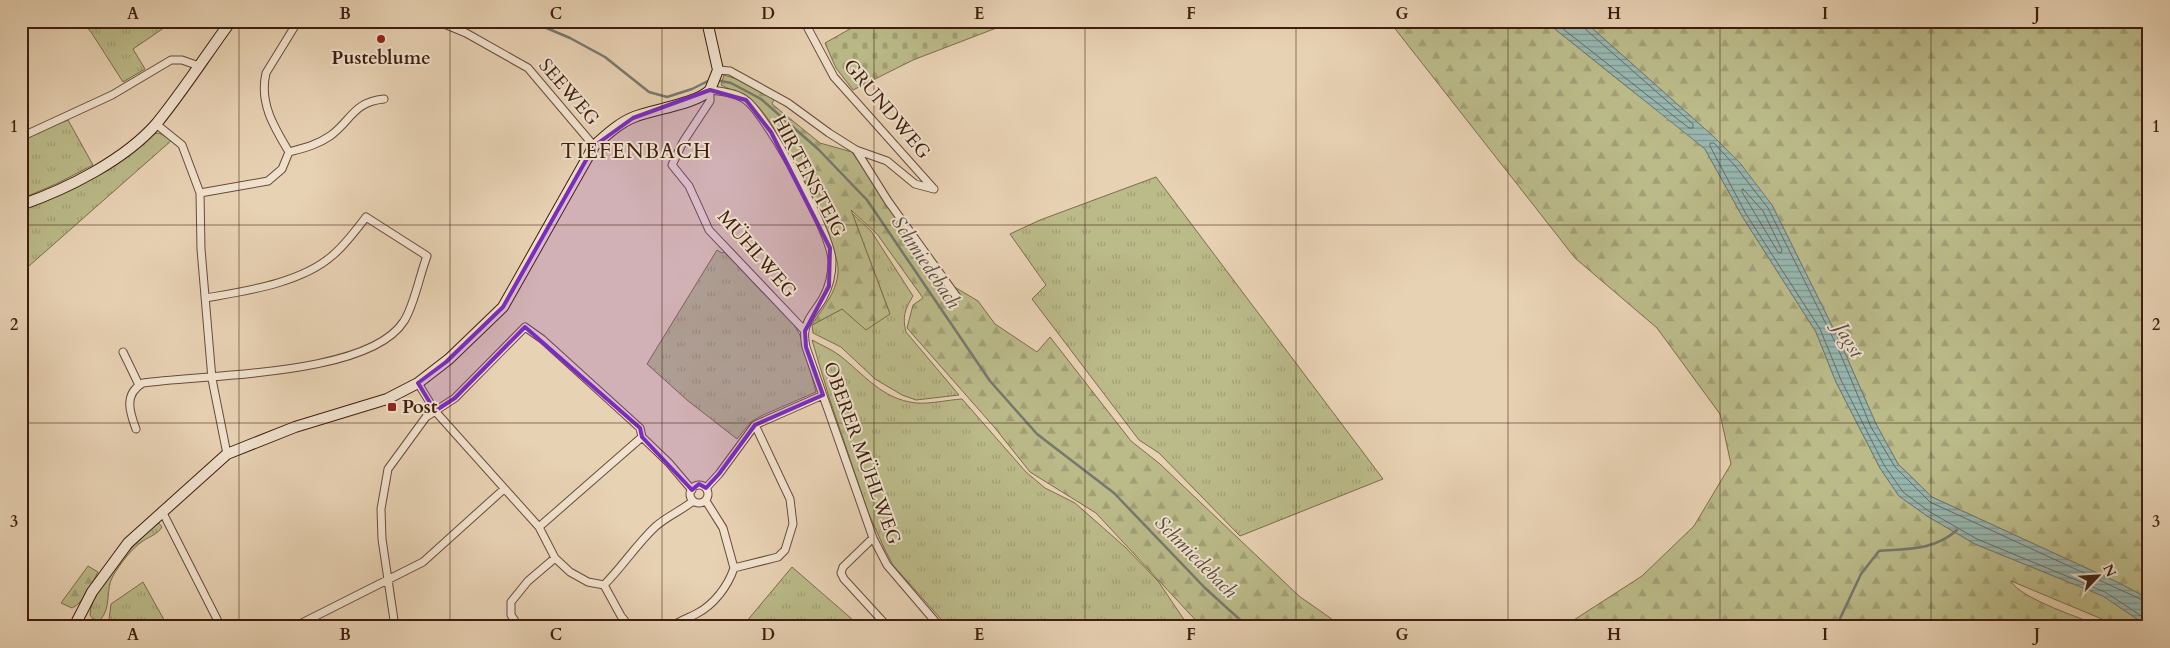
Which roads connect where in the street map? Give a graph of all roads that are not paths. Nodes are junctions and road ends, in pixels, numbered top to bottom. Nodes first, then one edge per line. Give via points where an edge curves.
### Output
1 (230, 21) edge
2 (298, 21) edge
3 (437, 21) edge
4 (707, 21) edge
5 (804, 21) edge
6 (198, 66) junction
7 (715, 80) junction
8 (384, 99) dead end
9 (156, 124) junction
10 (21, 137) edge
11 (594, 146) junction
12 (856, 150) junction
13 (289, 152) junction
14 (200, 193) junction
15 (21, 205) edge
16 (957, 297) dead end
17 (206, 298) junction
18 (804, 331) junction
19 (123, 352) dead end
20 (212, 379) junction
21 (418, 383) junction
22 (139, 385) junction
23 (823, 395) junction
24 (435, 411) junction
25 (755, 425) junction
26 (136, 429) dead end
27 (642, 437) junction
28 (227, 454) junction
29 (706, 488) junction
30 (504, 490) junction
31 (692, 490) junction
32 (693, 501) junction
33 (706, 501) junction
34 (162, 511) junction
35 (539, 527) junction
36 (873, 538) junction
37 (555, 558) junction
38 (734, 568) junction
39 (388, 580) junction
40 (604, 585) junction
41 (74, 627) edge
42 (221, 627) edge
43 (294, 627) edge
44 (395, 627) edge
45 (519, 627) edge
46 (630, 627) edge
47 (671, 627) edge
48 (888, 627) edge
49 (940, 627) edge

1 - 6 main road
2 - 13 street via 266,73 265,80 266,104 272,123
3 - 11 street, SEEWEG via 466,33 528,68
4 - 7 main road
5 - 12 street, GRUNDWEG via 834,77 934,189 915,184 887,161
6 - 9 main road
6 - 10 street via 171,60 112,95
7 - 11 main road via 691,100 616,126
7 - 12 street via 730,71 788,102
7 - 18 street, HIRTENSTEIG via 722,91 746,100 764,124 794,173 830,248 829,286
7 - 18 street, MÜHLWEG via 710,101 672,165 689,186 709,230
8 - 13 street via 359,106 332,135 312,146
9 - 14 street via 182,145
9 - 15 main road via 111,161 76,182
11 - 21 main road via 503,307 449,359
12 - 16 street via 888,201
13 - 14 street via 282,169 268,182
14 - 17 street
17 - 20 street
17 - 20 street via 263,287 313,269 333,256 366,218 428,256 404,321 389,336 342,358
18 - 23 street, OBERER MÜHLWEG via 806,347
19 - 22 street
20 - 22 street
20 - 28 street
21 - 24 street
21 - 28 main road via 387,399 295,427
22 - 26 street via 128,405
23 - 25 street
23 - 36 street, OBERER MÜHLWEG
24 - 27 street via 455,398 525,327 640,428
24 - 30 street
24 - 39 street via 426,417 388,469 381,509
25 - 29 street
25 - 38 street via 790,499 793,524 785,550 778,557
27 - 31 street
27 - 35 street
28 - 34 main road
29 - 31 street via 697,486
29 - 33 street
30 - 35 street
30 - 39 street via 423,562
31 - 32 street
32 - 33 street
32 - 40 street via 654,528
33 - 38 street via 723,528
34 - 41 main road via 128,543 92,592
34 - 42 street
35 - 37 street
36 - 48 street via 841,572
36 - 49 street, OBERER MÜHLWEG via 887,565
37 - 40 street via 588,582
37 - 45 street via 528,581 511,602 512,616
38 - 47 street via 723,590 698,613
39 - 43 street
39 - 44 street
40 - 46 street

